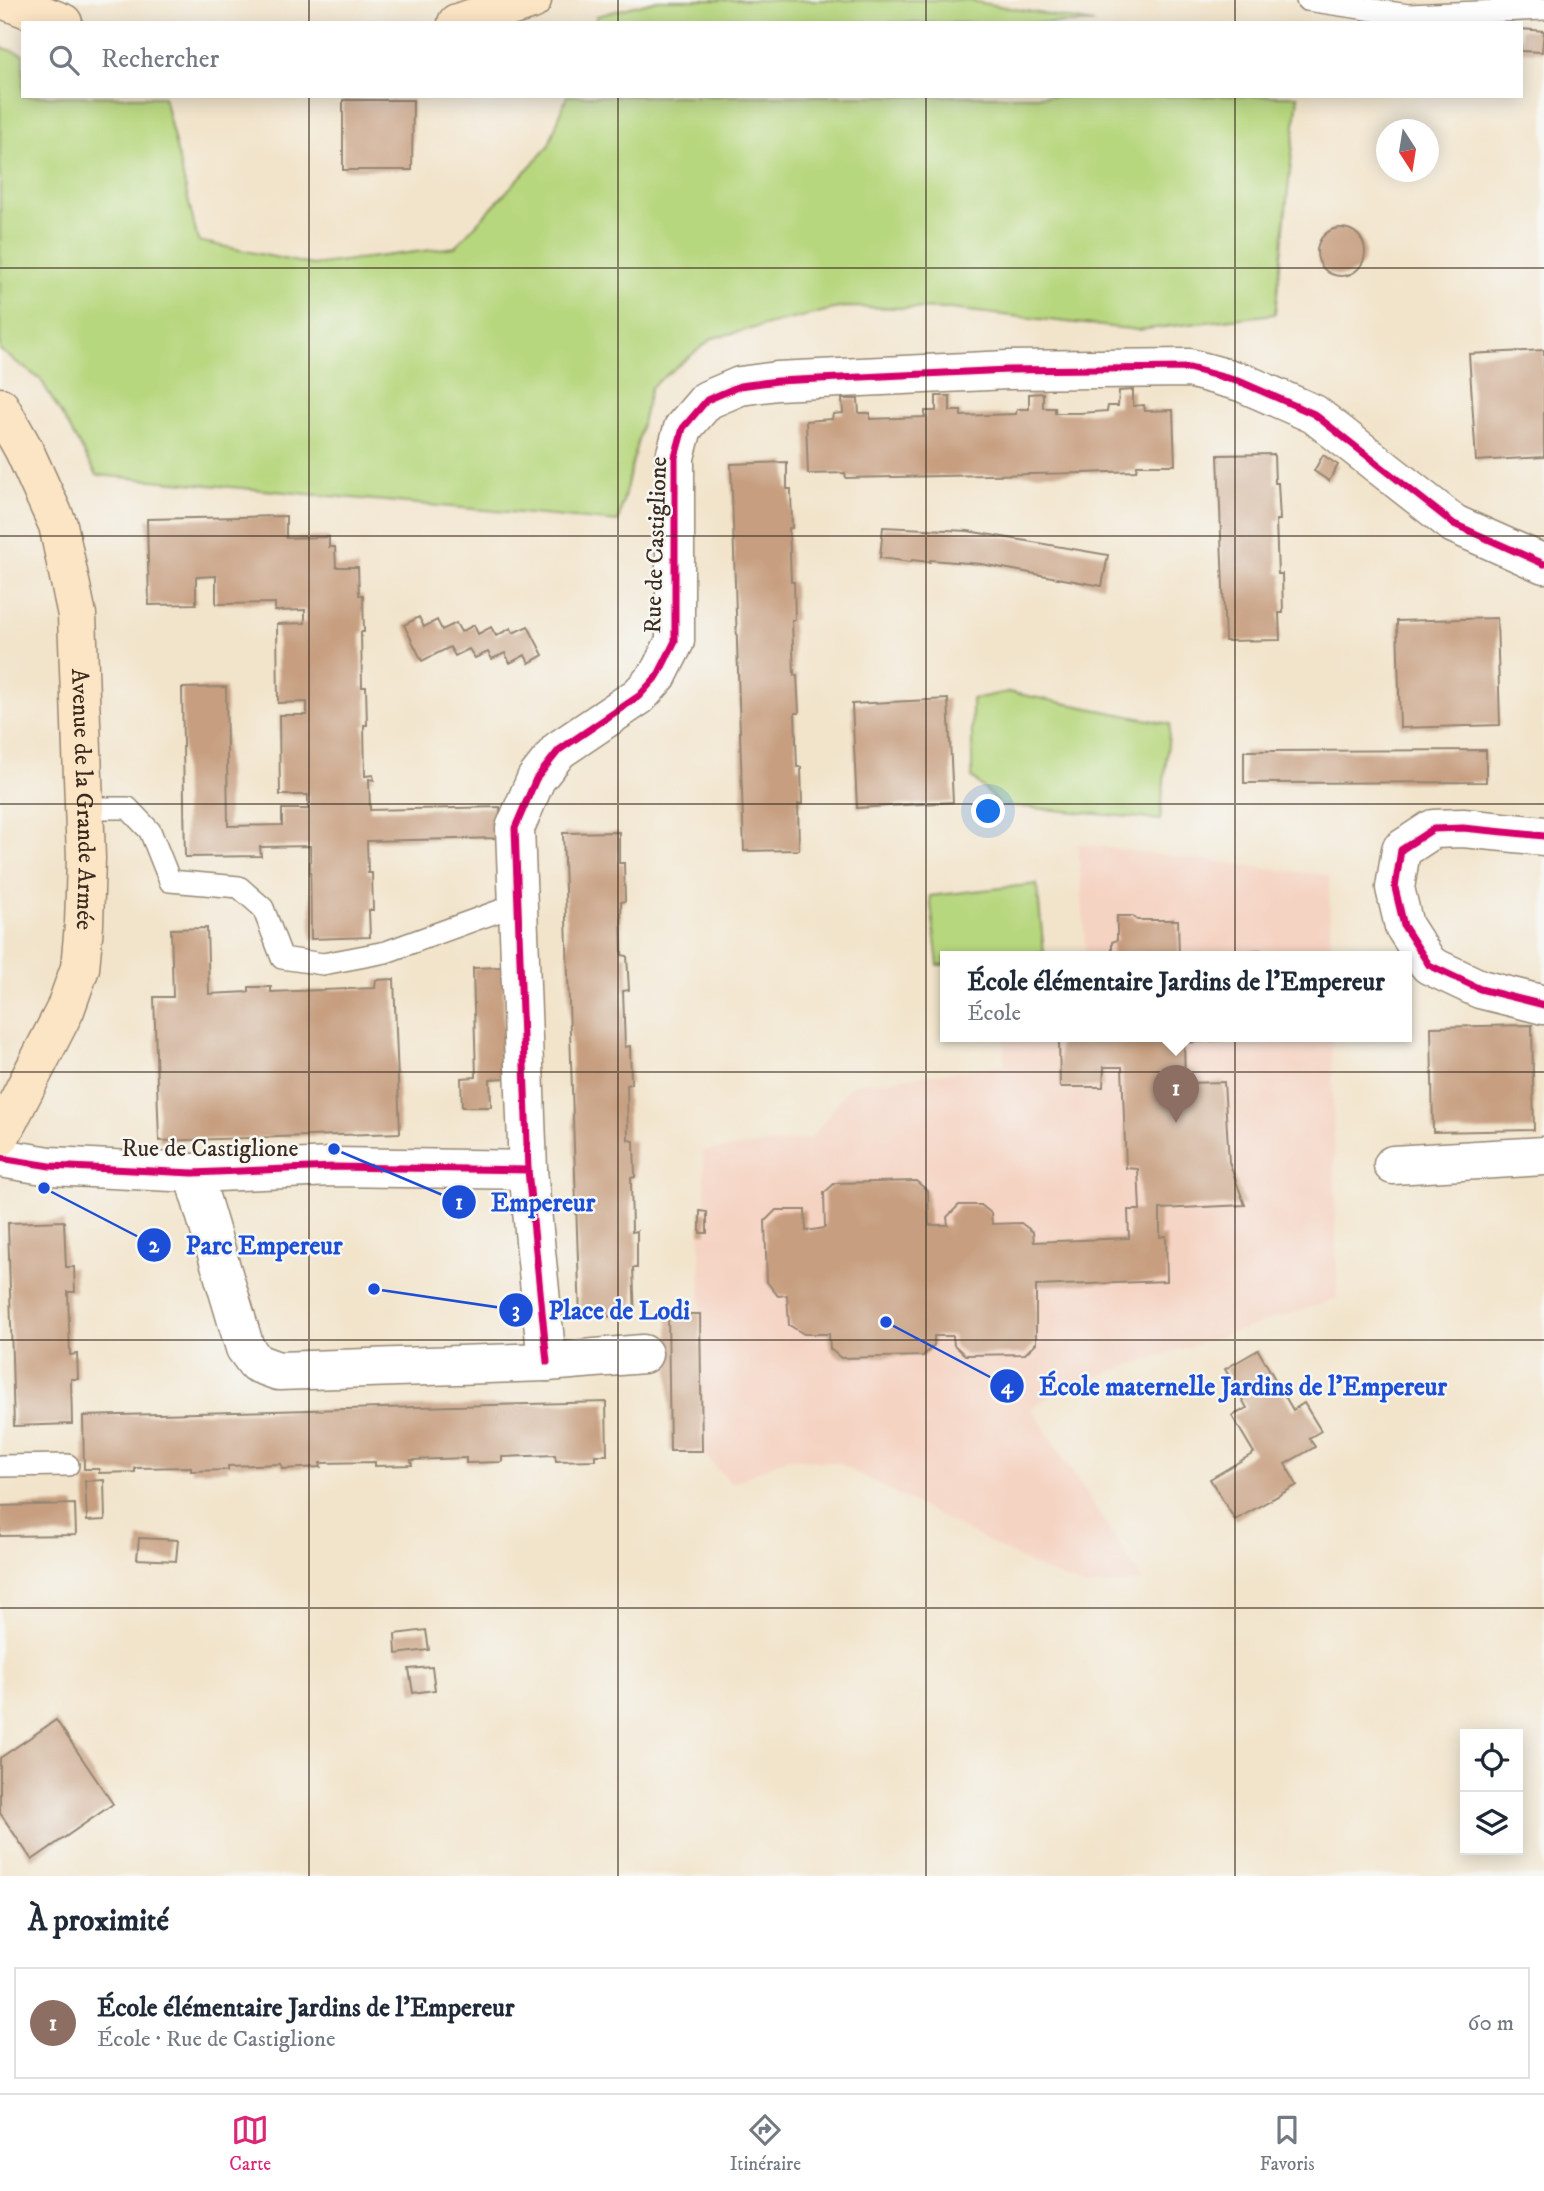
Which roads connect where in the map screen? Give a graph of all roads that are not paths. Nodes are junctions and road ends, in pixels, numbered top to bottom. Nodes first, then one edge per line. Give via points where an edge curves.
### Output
1 (5, 0) edge
2 (532, 0) edge
3 (1307, 0) edge
4 (1544, 9) edge
5 (58, 21) edge
6 (464, 21) edge
7 (0, 407) edge
8 (1544, 564) edge
9 (84, 808) junction
10 (1544, 836) edge
11 (518, 904) junction
12 (1544, 1005) edge
13 (0, 1137) edge
14 (1544, 1156) edge
15 (0, 1158) edge
16 (1393, 1166) dead end
17 (528, 1170) junction
18 (193, 1173) junction
19 (643, 1354) dead end
20 (547, 1362) junction
21 (68, 1465) dead end
22 (0, 1466) edge

1 - 5 main road
2 - 6 main road
3 - 4 lane via 1408,15
7 - 9 main road, Avenue de la Grande Armée via 58,525 77,615
8 - 11 street, Rue de Castiglione via 1454,524 1314,414 1241,382 1189,368 1008,370 740,386 707,400 683,428 675,457 675,641 658,676 639,696 559,750 536,779 515,828
9 - 11 lane via 128,808 150,831 170,881 239,887 263,908 282,958 323,964 386,952
9 - 13 main road, Avenue de la Grande Armée via 80,968 65,1010
10 - 12 street via 1433,829 1401,850 1395,888 1404,926 1429,965 1480,989
11 - 17 street, Rue de Castiglione
14 - 16 street
15 - 18 street, Rue de Castiglione via 50,1166
17 - 18 street, Rue de Castiglione via 333,1167
17 - 20 street
18 - 20 street via 245,1348 256,1363 278,1371
19 - 20 street
21 - 22 lane

